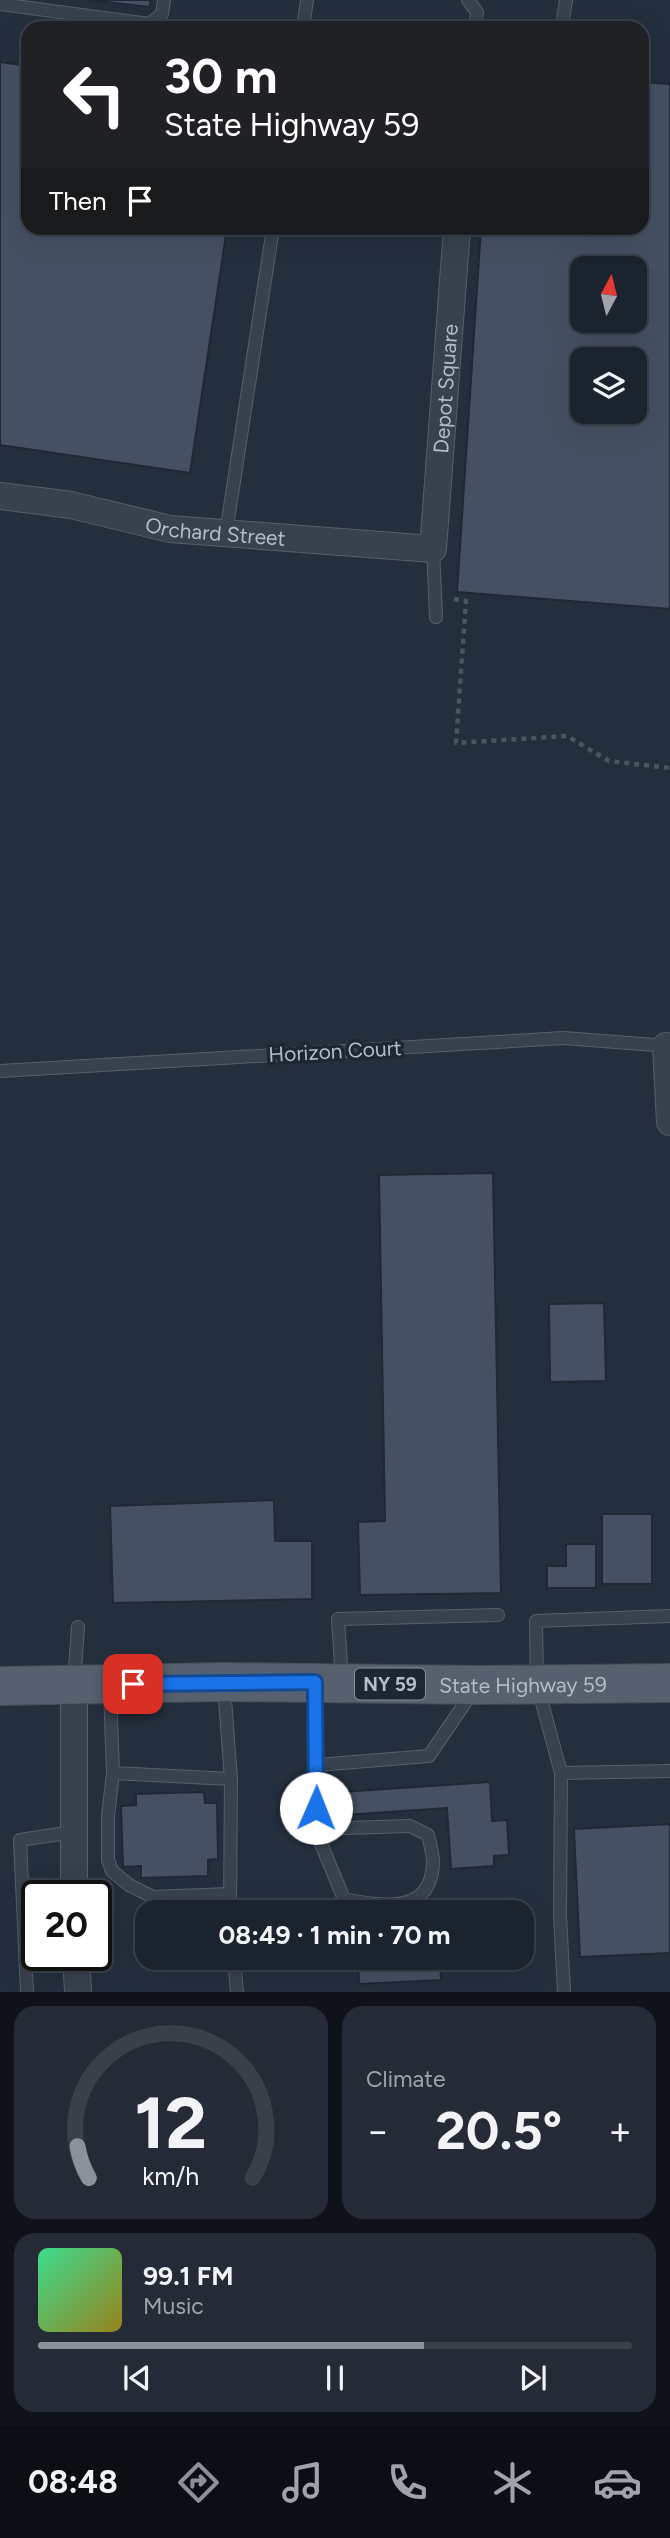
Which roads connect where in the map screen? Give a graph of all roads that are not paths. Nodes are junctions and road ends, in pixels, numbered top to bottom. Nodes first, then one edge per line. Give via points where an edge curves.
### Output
1 (164, 0) edge
2 (307, 0) edge
3 (468, 0) edge
4 (566, 0) edge
5 (0, 4) edge
6 (127, 21) edge
7 (153, 21) edge
8 (304, 21) edge
9 (476, 21) edge
10 (563, 21) edge
11 (272, 235) edge
12 (456, 235) edge
13 (0, 496) edge
14 (226, 533) junction
15 (433, 550) junction
16 (436, 617) dead end
17 (668, 1046) edge
18 (0, 1071) edge
19 (670, 1122) edge
20 (498, 1615) dead end
21 (670, 1616) edge
22 (78, 1627) dead end
23 (224, 1682) junction
24 (329, 1683) junction
25 (670, 1683) edge
26 (537, 1684) junction
27 (92, 1685) junction
28 (477, 1685) junction
29 (0, 1686) edge
30 (317, 1765) junction
31 (670, 1771) edge
32 (113, 1773) junction
33 (561, 1773) junction
34 (231, 1779) junction
35 (315, 1829) junction
36 (73, 1832) junction
37 (75, 1880) edge
38 (229, 1894) junction
39 (229, 1900) edge
40 (235, 1970) edge
41 (77, 1971) edge
42 (27, 1992) edge
43 (78, 1992) edge
44 (237, 1992) edge
45 (564, 1992) edge

1 - 7 lane via 162,14
2 - 8 lane
3 - 9 lane via 477,12
4 - 10 lane
5 - 6 lane
11 - 14 lane
12 - 15 street, Depot Square
13 - 14 street, Orchard Street via 71,505 170,529
14 - 15 street, Orchard Street
15 - 16 lane
17 - 18 lane, Horizon Court via 564,1038
17 - 19 street
20 - 24 lane via 338,1619
21 - 26 lane via 536,1621
22 - 27 lane
23 - 24 main road, State Highway 59 / NY 59
23 - 27 main road, State Highway 59 / NY 59
23 - 34 lane
24 - 28 main road, State Highway 59 / NY 59
24 - 30 lane
25 - 26 main road, State Highway 59 / NY 59
26 - 28 main road, State Highway 59 / NY 59
26 - 33 lane
27 - 29 main road, State Highway 59 / NY 59
27 - 32 lane
27 - 36 street
28 - 30 lane via 429,1756
30 - 35 lane
31 - 33 lane
32 - 34 lane
32 - 38 lane via 108,1816 112,1871 153,1897
33 - 45 lane
34 - 38 lane
35 - 35 lane via 344,1899 384,1906 411,1902 429,1886 433,1862 428,1835 419,1830 410,1826
36 - 37 street
36 - 42 lane via 20,1840
38 - 39 lane
40 - 44 lane
41 - 43 street

